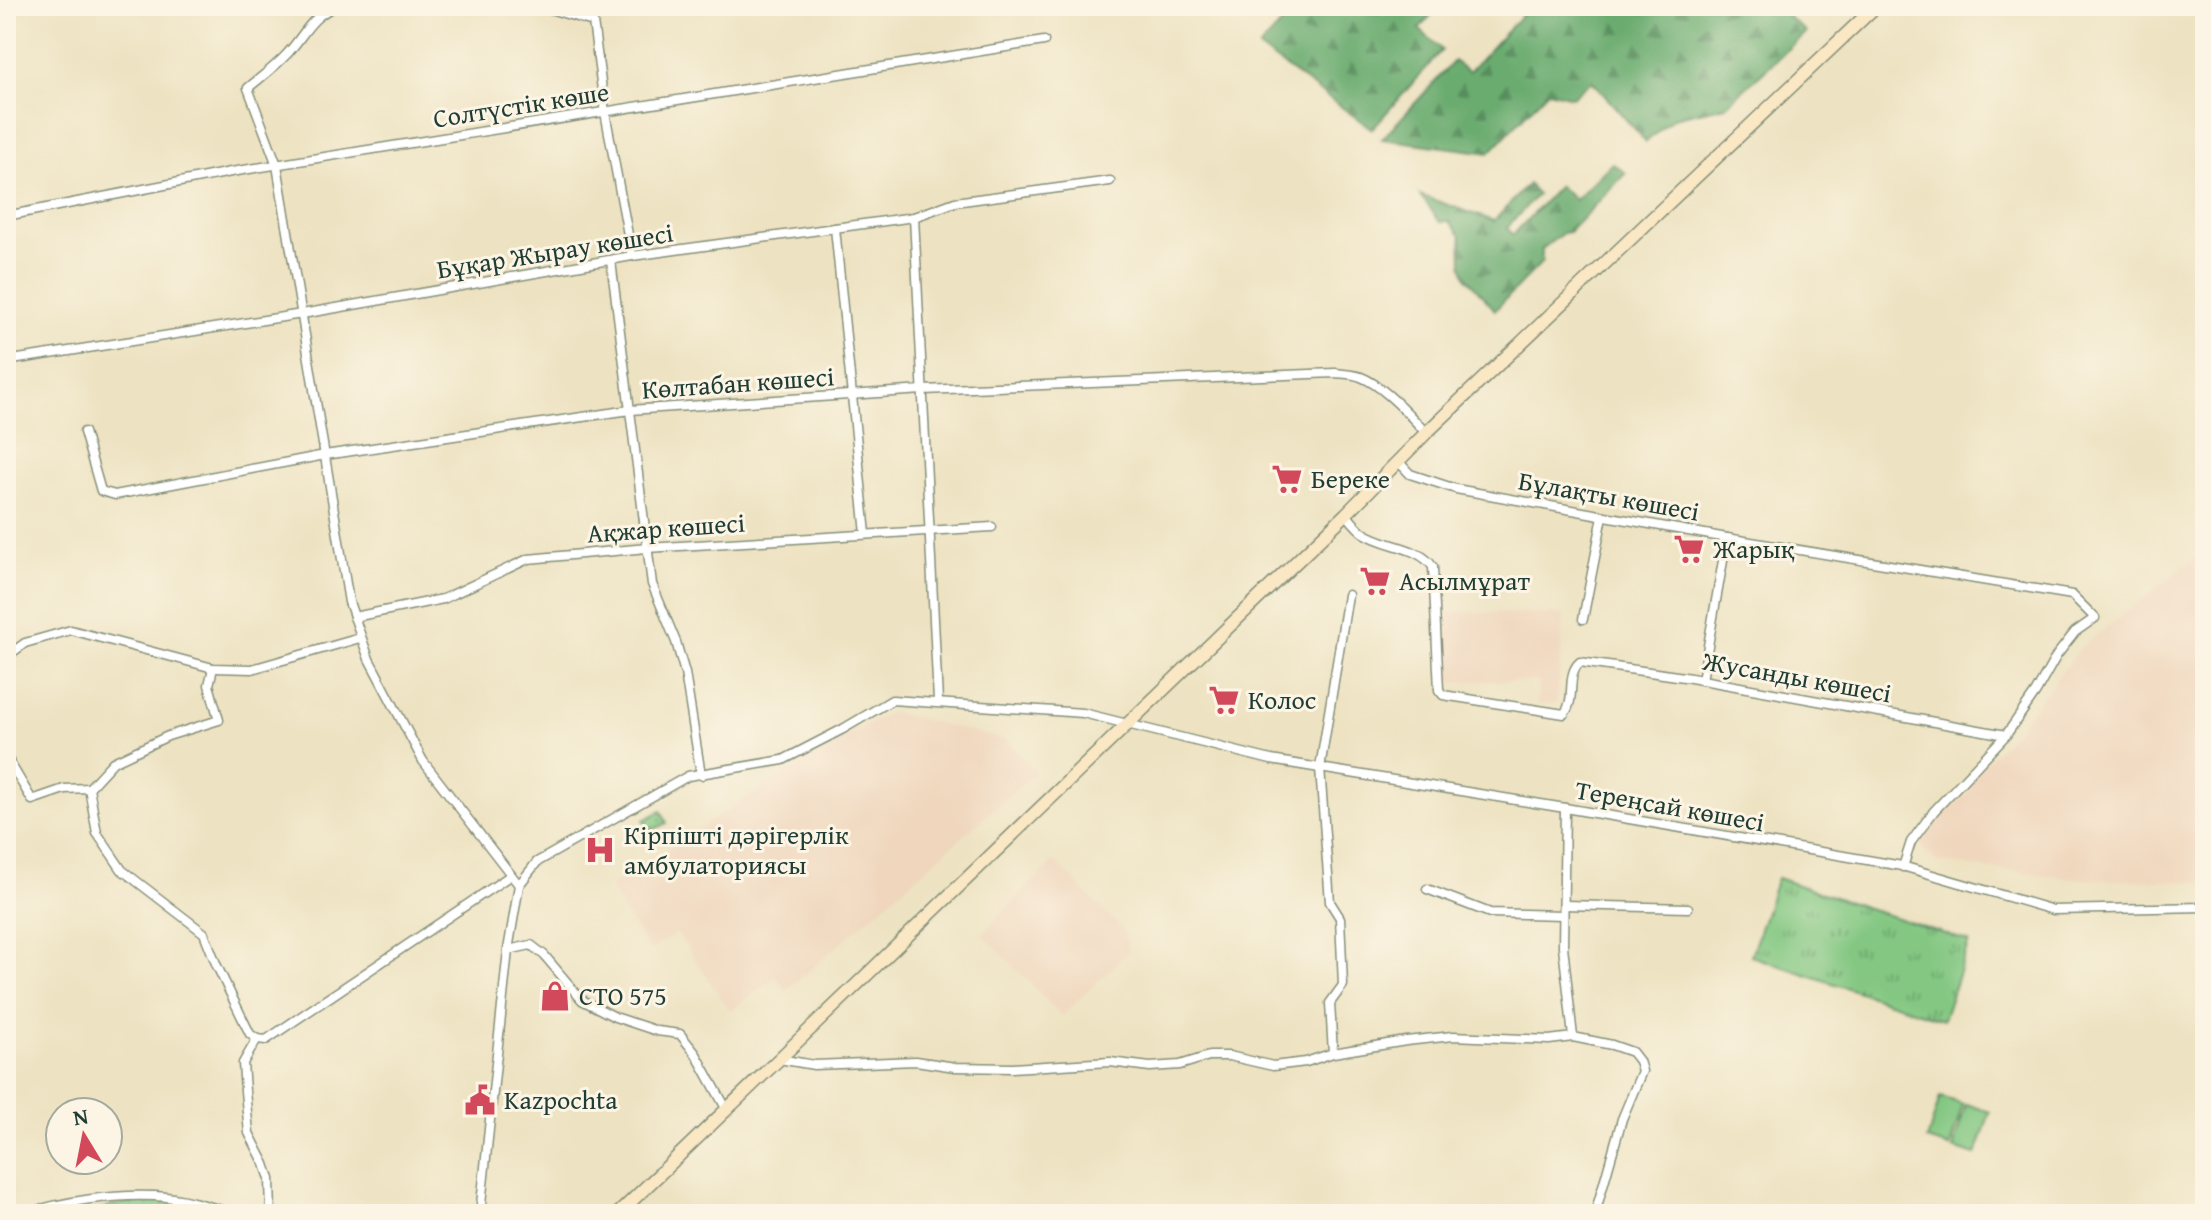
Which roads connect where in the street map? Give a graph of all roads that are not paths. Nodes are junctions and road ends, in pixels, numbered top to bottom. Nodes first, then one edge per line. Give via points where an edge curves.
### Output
1 (337, 6) edge
2 (540, 6) edge
3 (1876, 6) edge
4 (1044, 41) dead end
5 (605, 112) junction
6 (277, 165) junction
7 (1110, 181) dead end
8 (6, 216) edge
9 (914, 217) junction
10 (835, 228) junction
11 (632, 256) junction
12 (611, 261) junction
13 (302, 314) junction
14 (6, 361) edge
15 (923, 390) junction
16 (851, 395) junction
17 (630, 410) junction
18 (84, 432) dead end
19 (1426, 433) junction
20 (325, 455) junction
21 (1398, 461) junction
22 (1346, 514) junction
23 (1603, 516) junction
24 (992, 527) dead end
25 (929, 530) junction
26 (866, 534) junction
27 (1727, 538) junction
28 (647, 548) junction
29 (1348, 595) dead end
30 (354, 617) junction
31 (1583, 619) dead end
32 (360, 638) junction
33 (6, 657) edge
34 (213, 668) junction
35 (1702, 680) junction
36 (938, 701) junction
37 (1128, 723) junction
38 (2006, 735) junction
39 (6, 756) edge
40 (1320, 768) junction
41 (701, 775) junction
42 (89, 788) junction
43 (1565, 808) junction
44 (1903, 867) junction
45 (511, 875) junction
46 (519, 885) junction
47 (1427, 889) dead end
48 (2205, 907) edge
49 (1688, 908) dead end
50 (1564, 910) junction
51 (508, 950) junction
52 (1573, 1037) junction
53 (257, 1039) junction
54 (1333, 1053) junction
55 (779, 1059) junction
56 (727, 1110) junction
57 (25, 1214) edge
58 (234, 1214) edge
59 (271, 1214) edge
60 (480, 1214) edge
61 (618, 1214) edge
62 (1595, 1214) edge

1 - 6 street via 324,10 288,54 248,88
2 - 5 street via 593,22
3 - 19 main road
4 - 5 street, Солтүстік көше
5 - 6 street, Солтүстік көше
5 - 11 street
6 - 8 street, Солтүстік көше
6 - 13 street
7 - 9 street, Бұқар Жырау көшесі via 955,202
9 - 10 street, Бұқар Жырау көшесі
9 - 15 street
10 - 11 street, Бұқар Жырау көшесі
10 - 16 street
11 - 12 street, Бұқар Жырау көшесі
12 - 13 street, Бұқар Жырау көшесі
12 - 17 street
13 - 14 street, Бұқар Жырау көшесі
13 - 20 street
15 - 16 street, Көлтабан көшесі
15 - 19 street, Көлтабан көшесі via 1335,373 1371,382
15 - 25 street
16 - 17 street, Көлтабан көшесі
16 - 26 street
17 - 20 street, Көлтабан көшесі
17 - 28 street
18 - 20 street, Көлтабан көшесі via 101,491 115,495
19 - 21 main road
20 - 30 street
21 - 22 main road
21 - 23 street, Бұлақты көшесі via 1410,474 1456,489
22 - 35 street, Жусанды көшесі via 1362,532 1427,559 1433,567 1443,695 1564,714 1580,662
22 - 37 main road
23 - 27 street, Бұлақты көшесі
23 - 31 street
24 - 25 street, Ақжар көшесі
25 - 26 street, Ақжар көшесі
25 - 36 street
26 - 28 street, Ақжар көшесі
27 - 35 street
27 - 38 street, Бұлақты көшесі via 2072,595 2095,618 2057,655
28 - 30 street, Ақжар көшесі via 528,559 443,599
28 - 41 street via 652,584 685,673
29 - 40 street
30 - 32 street
32 - 34 street via 252,669
32 - 45 street via 423,761
33 - 34 street via 25,643 71,630
34 - 42 street via 209,685 219,720 113,762
35 - 38 street, Жусанды көшесі
36 - 37 street, Тереңсай көшесі via 1083,713
36 - 41 street, Тереңсай көшесі via 892,700 783,760
37 - 40 street, Тереңсай көшесі
37 - 55 main road
38 - 44 street via 1934,811 1911,842
39 - 42 street via 32,800 64,789
40 - 43 street, Тереңсай көшесі
40 - 54 street via 1330,902 1340,918 1343,985 1330,1003
41 - 46 street, Тереңсай көшесі via 688,776 537,862
42 - 53 street via 97,833 122,870 204,933 250,1034
43 - 44 street, Тереңсай көшесі
43 - 50 street
44 - 48 street, Тереңсай көшесі via 2053,910
45 - 46 street
45 - 53 street via 266,1040
46 - 51 street
47 - 50 street via 1490,913
49 - 50 street
50 - 52 street
51 - 56 street via 531,945 582,1000 615,1017 680,1034
51 - 60 street
52 - 54 street via 1453,1036
52 - 62 street via 1632,1052 1642,1071 1622,1119
53 - 59 street via 243,1063 245,1091 249,1133 270,1179
54 - 55 street via 1273,1066 1229,1056 1150,1067 1110,1062 1012,1068 916,1061 814,1065
55 - 56 main road
56 - 61 main road
57 - 58 street via 90,1199 156,1196

